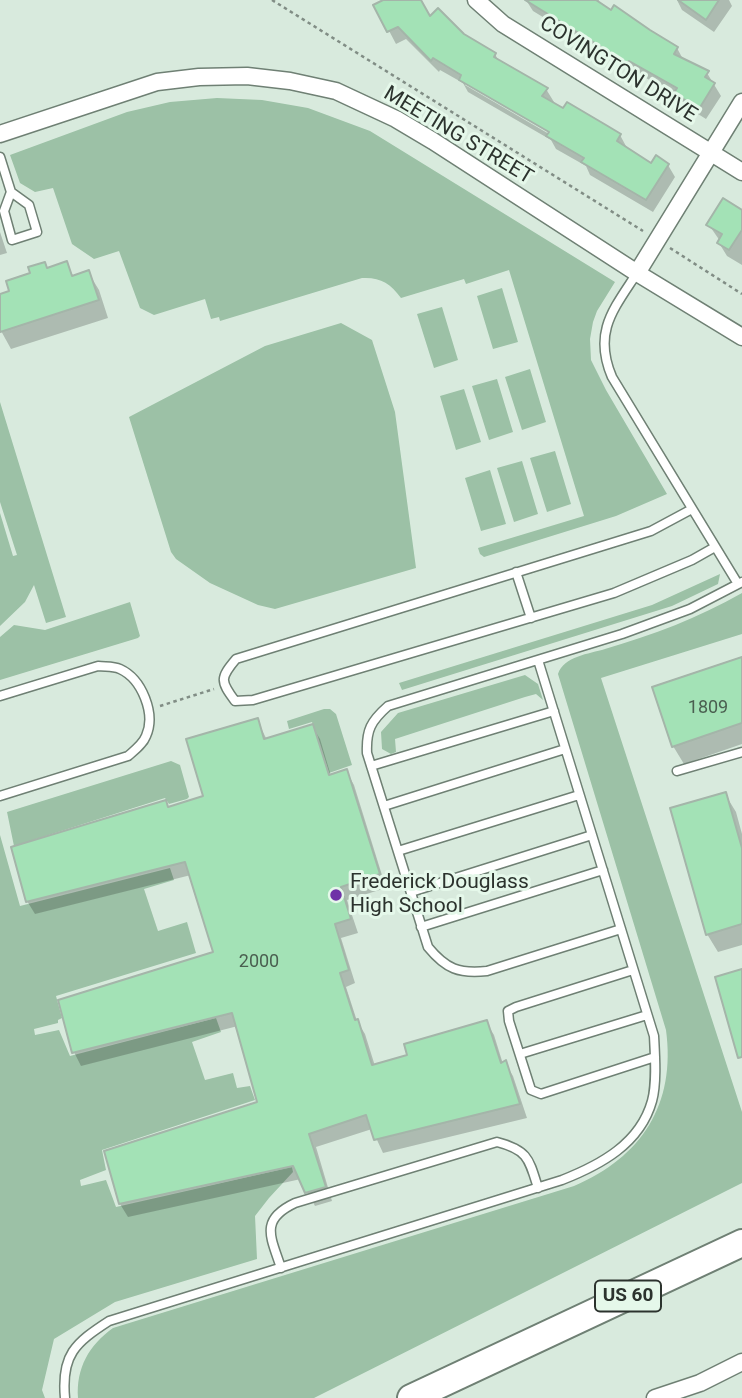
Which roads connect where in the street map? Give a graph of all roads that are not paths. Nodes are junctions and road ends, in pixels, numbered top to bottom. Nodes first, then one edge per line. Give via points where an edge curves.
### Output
1 (476, 0) edge
2 (742, 102) edge
3 (0, 134) edge
4 (711, 152) junction
5 (0, 157) edge
6 (742, 172) edge
7 (10, 192) junction
8 (638, 273) junction
9 (742, 337) edge
10 (692, 509) junction
11 (715, 547) junction
12 (516, 572) junction
13 (740, 583) edge
14 (531, 618) junction
15 (538, 660) junction
16 (0, 696) edge
17 (554, 711) junction
18 (565, 749) junction
19 (742, 752) edge
20 (371, 766) junction
21 (677, 771) dead end
22 (579, 795) junction
23 (0, 796) edge
24 (384, 806) junction
25 (592, 835) junction
26 (398, 851) junction
27 (603, 870) junction
28 (411, 892) junction
29 (421, 927) junction
30 (621, 929) junction
31 (634, 970) junction
32 (648, 1015) junction
33 (520, 1054) junction
34 (655, 1058) junction
35 (538, 1188) junction
36 (742, 1243) edge
37 (281, 1268) junction
38 (742, 1362) edge
39 (65, 1398) edge
40 (411, 1398) edge
41 (655, 1398) edge

1 - 4 street, COVINGTON DRIVE via 503,24
2 - 4 street
3 - 8 street, MEETING STREET via 157,82 235,76 290,80 336,91 396,119
4 - 6 street, COVINGTON DRIVE
4 - 8 street
5 - 7 lane
7 - 7 lane via 29,205 37,232 12,240 4,211
8 - 9 street, MEETING STREET
8 - 10 lane via 604,331 606,362
10 - 11 lane
10 - 12 lane via 651,531
11 - 13 lane
11 - 14 lane via 614,593
12 - 14 lane
12 - 14 lane via 236,659 224,673 224,686 235,701 253,700
13 - 15 lane via 690,609
15 - 17 lane
15 - 20 lane via 388,706 366,736
16 - 23 lane via 98,666 113,667 130,675 141,690 150,722 146,737 128,756
17 - 18 lane
17 - 20 lane
18 - 22 lane
18 - 24 lane
19 - 21 lane
20 - 24 lane
22 - 25 lane
22 - 26 lane
24 - 26 lane
25 - 27 lane
25 - 28 lane
26 - 28 lane
27 - 29 lane
27 - 30 lane
28 - 29 lane
29 - 30 lane via 437,958 468,973
30 - 31 lane
31 - 32 lane
31 - 33 lane via 508,1011
32 - 33 lane
32 - 34 lane
33 - 34 lane via 531,1090 541,1094
34 - 35 lane via 652,1101 637,1130 619,1150 593,1168
35 - 37 lane
35 - 37 lane via 530,1162 517,1147 497,1142 295,1203 272,1220 270,1234
36 - 40 highway, US 60
37 - 39 lane via 110,1321 72,1349 65,1370
38 - 41 street

